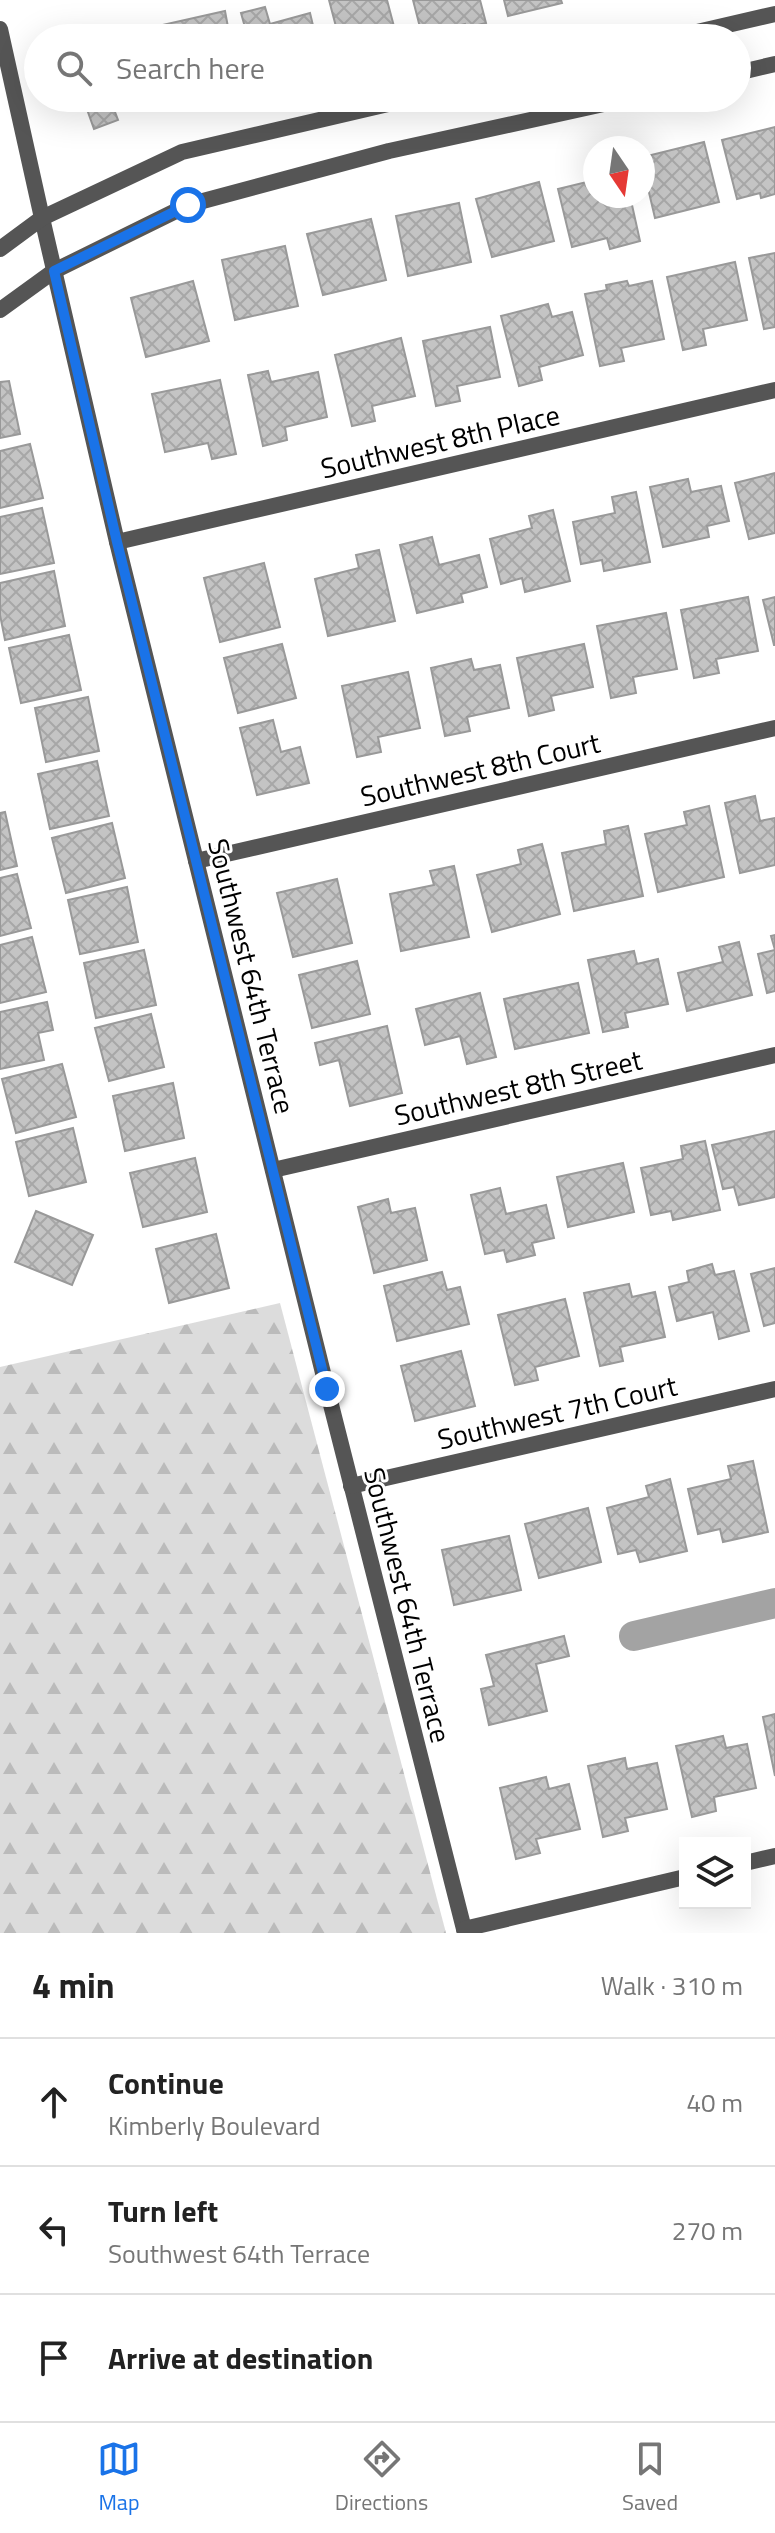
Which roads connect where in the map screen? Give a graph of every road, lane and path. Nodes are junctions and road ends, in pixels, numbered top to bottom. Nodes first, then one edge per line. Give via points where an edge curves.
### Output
1 (775, 14) edge
2 (732, 24) edge
3 (0, 29) edge
4 (775, 64) edge
5 (751, 70) edge
6 (354, 112) edge
7 (560, 112) edge
8 (42, 218) junction
9 (0, 249) edge
10 (54, 271) junction
11 (0, 310) edge
12 (775, 390) edge
13 (117, 542) junction
14 (775, 728) edge
15 (196, 861) junction
16 (775, 1055) edge
17 (273, 1170) junction
18 (775, 1389) edge
19 (351, 1486) junction
20 (775, 1856) edge
21 (751, 1862) edge
22 (679, 1878) edge
23 (464, 1931) edge

1 - 2 street
3 - 8 street, Southwest 64th Terrace
4 - 5 street
6 - 8 street via 182,152
7 - 10 street via 188,205
8 - 9 street
8 - 10 street, Southwest 64th Terrace
10 - 11 street
10 - 13 street, Southwest 64th Terrace
12 - 13 street, Southwest 8th Place
13 - 15 street, Southwest 64th Terrace
14 - 15 street, Southwest 8th Court
15 - 17 street, Southwest 64th Terrace
16 - 17 street, Southwest 8th Street
17 - 19 street, Southwest 64th Terrace
18 - 19 street, Southwest 7th Court
19 - 23 street, Southwest 64th Terrace
20 - 21 street
22 - 23 street

